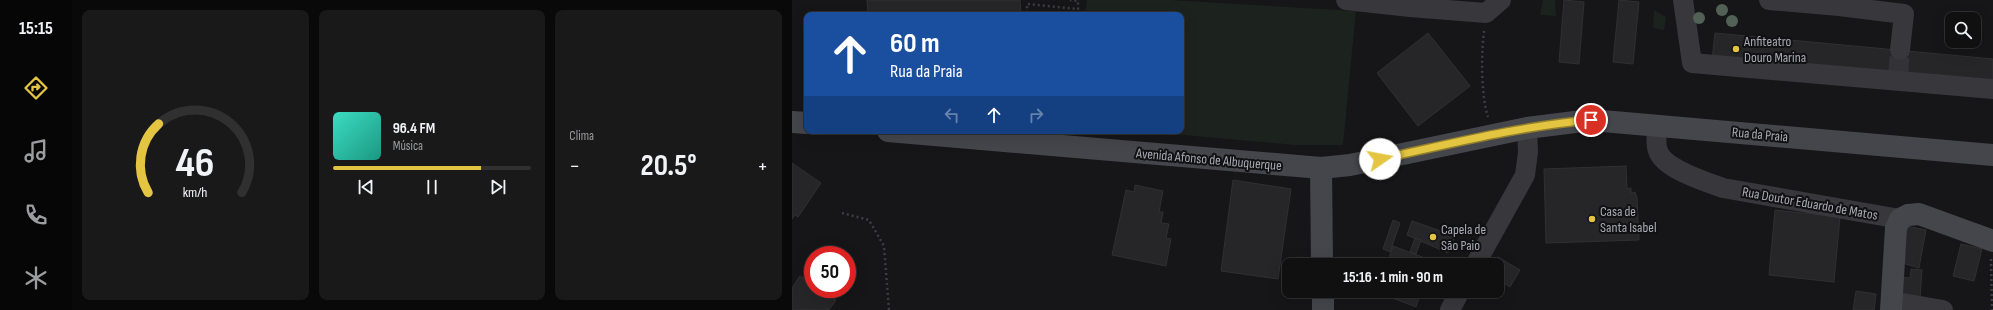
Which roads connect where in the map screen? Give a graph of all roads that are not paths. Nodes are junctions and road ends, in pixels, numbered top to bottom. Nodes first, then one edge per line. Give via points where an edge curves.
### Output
1 (1346, 0) edge
2 (1501, 0) edge
3 (1683, 0) edge
4 (1769, 0) edge
5 (1900, 50) tunnel mouth
6 (1993, 89) edge
7 (792, 122) edge
8 (804, 123) edge
9 (1657, 126) junction
10 (1527, 128) junction
11 (923, 134) edge
12 (1993, 155) edge
13 (1321, 168) junction
14 (1900, 219) junction
15 (1992, 240) edge
16 (1322, 258) edge
17 (1479, 258) edge
18 (1323, 298) edge
19 (1456, 298) edge
20 (1891, 305) edge
21 (1323, 310) edge
22 (1450, 310) edge
23 (1943, 310) edge

1 - 2 street via 1486,13
3 - 6 street via 1692,63
4 - 5 street via 1904,14
7 - 8 main road
9 - 10 main road, Rua da Praia via 1591,120
9 - 12 main road, Rua da Praia
9 - 14 street, Rua Doutor Eduardo de Matos via 1658,151 1669,164 1695,178 1723,188
10 - 13 main road, Avenida Afonso de Albuquerque via 1350,165
10 - 17 street via 1528,152 1525,174
11 - 13 main road, Avenida Afonso de Albuquerque
13 - 16 main road
14 - 15 main road, Rua Doutor Eduardo de Matos via 1920,214
14 - 20 main road via 1896,228
18 - 21 main road
19 - 22 street
20 - 23 street

